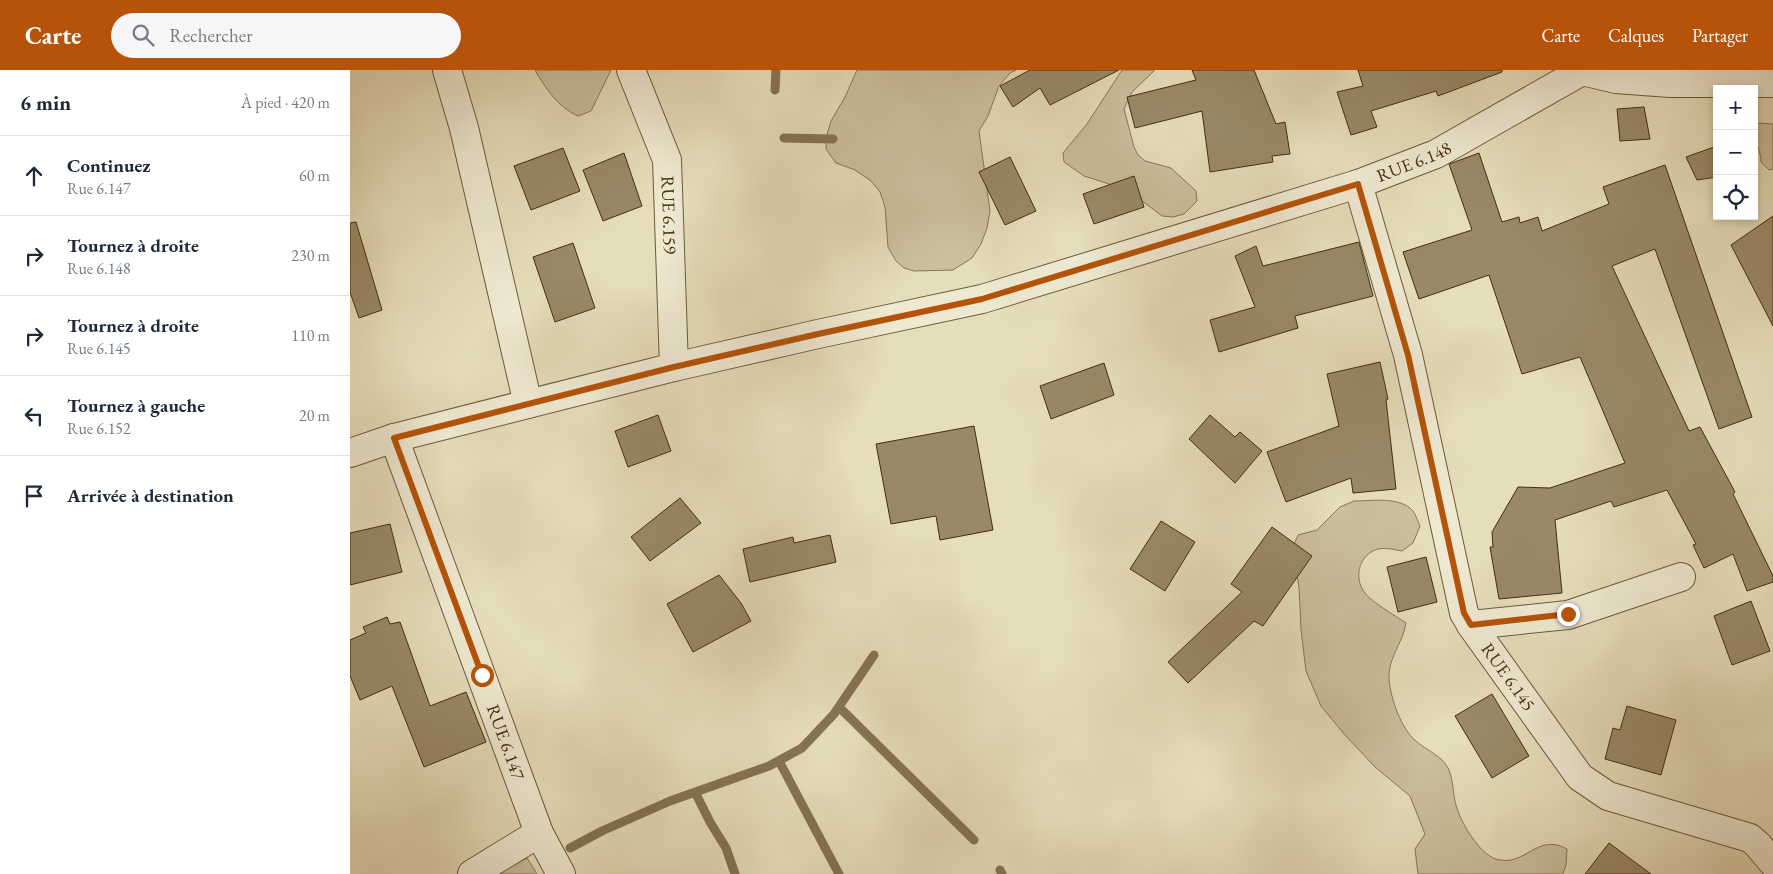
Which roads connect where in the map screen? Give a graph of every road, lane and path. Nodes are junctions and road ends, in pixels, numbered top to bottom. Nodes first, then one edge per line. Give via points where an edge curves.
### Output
1 (447, 70) edge
2 (631, 70) edge
3 (1581, 70) edge
4 (1773, 83) edge
5 (1358, 184) junction
6 (674, 367) junction
7 (528, 404) junction
8 (394, 438) junction
9 (350, 453) edge
10 (1680, 577) dead end
11 (1471, 625) junction
12 (539, 833) junction
13 (1773, 863) edge
14 (472, 874) edge
15 (561, 874) edge

1 - 7 street via 464,128
2 - 6 street, RUE 6.159 via 667,160
3 - 4 street, RUE 6.148 via 1616,78 1670,83
3 - 5 street, RUE 6.148 via 1436,154
5 - 6 street, RUE 6.148 via 982,299
5 - 11 street, RUE 6.145 via 1408,355 1464,613
6 - 7 street, RUE 6.148
7 - 8 street, RUE 6.148
8 - 9 street, RUE 6.148
8 - 12 street, RUE 6.147
10 - 11 street via 1568,614
11 - 13 street, RUE 6.145 via 1580,777 1593,788 1608,796 1750,838
12 - 14 street
12 - 15 street, RUE 6.147

